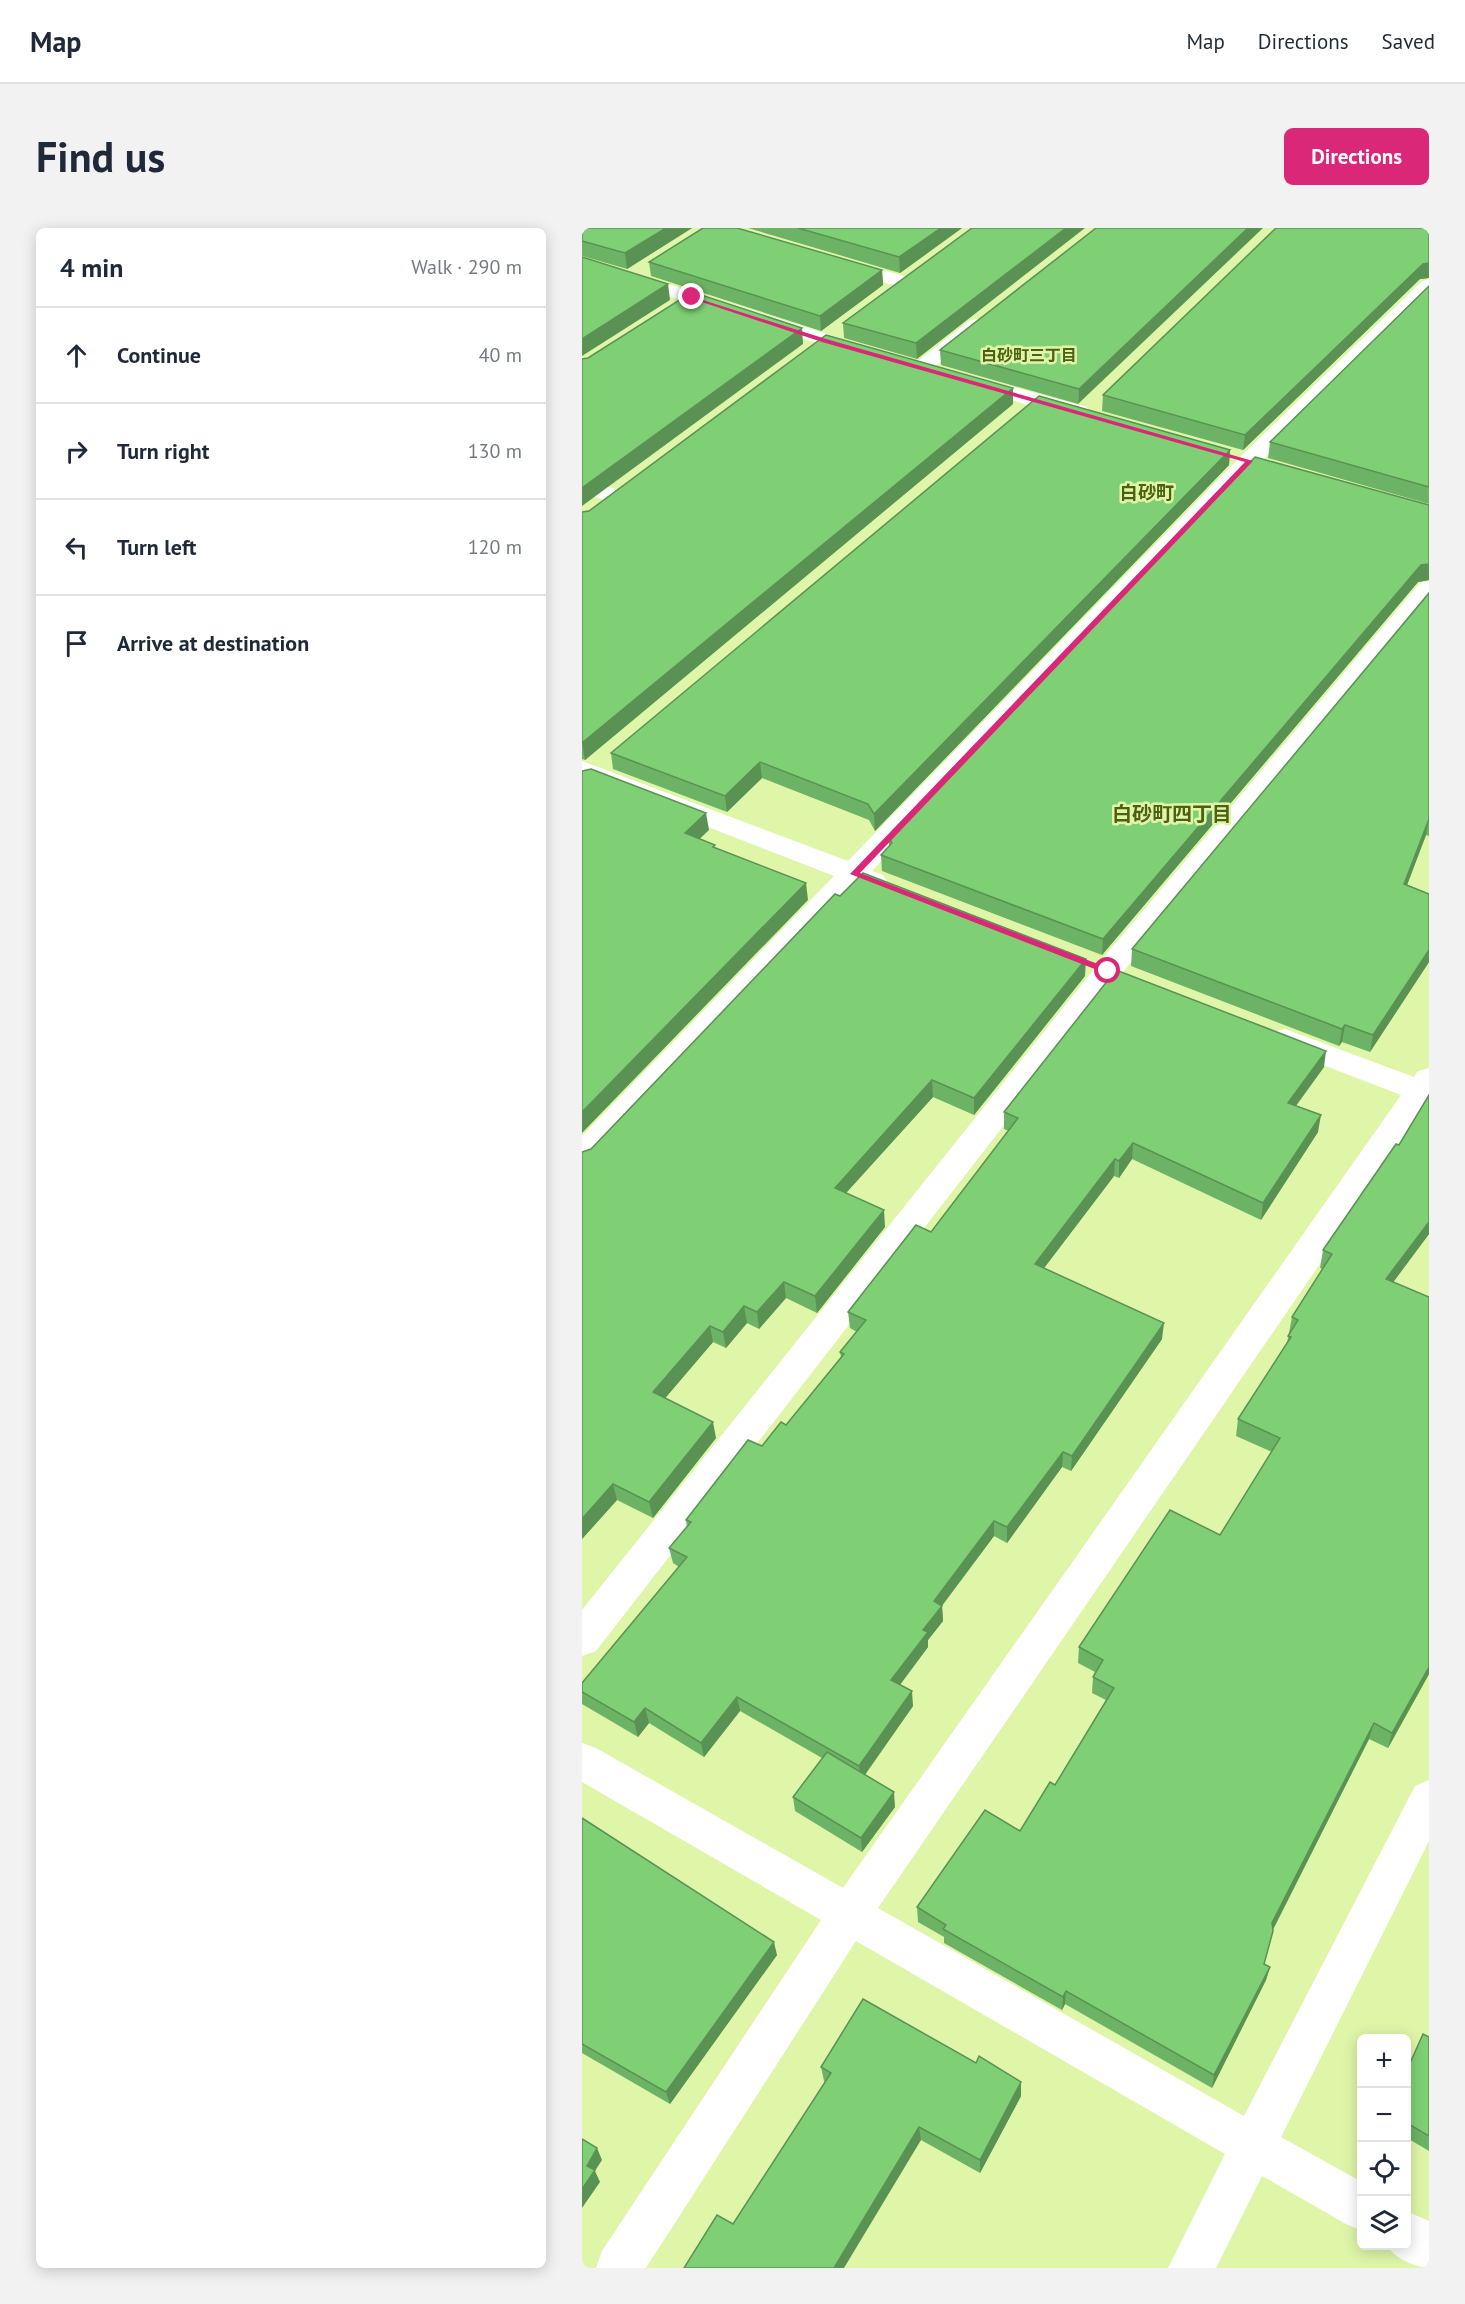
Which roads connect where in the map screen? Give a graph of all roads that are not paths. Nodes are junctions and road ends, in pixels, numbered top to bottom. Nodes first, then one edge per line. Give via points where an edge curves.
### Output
1 (823, 258) edge
2 (582, 263) edge
3 (651, 265) edge
4 (922, 268) edge
5 (632, 278) junction
6 (903, 282) junction
7 (1429, 285) edge
8 (885, 295) edge
9 (692, 297) junction
10 (672, 310) edge
11 (987, 316) edge
12 (841, 327) dead end
13 (824, 340) junction
14 (805, 355) edge
15 (921, 368) junction
16 (1091, 412) edge
17 (633, 482) edge
18 (582, 486) edge
19 (1429, 588) edge
20 (591, 770) edge
21 (854, 874) junction
22 (898, 891) edge
23 (1264, 1031) edge
24 (1426, 1088) edge
25 (582, 1156) edge
26 (582, 1639) edge
27 (582, 1761) edge
28 (1429, 1799) edge
29 (849, 1915) junction
30 (1253, 2145) junction
31 (1357, 2205) edge
32 (1411, 2236) edge
33 (1429, 2247) edge
34 (619, 2268) edge
35 (1191, 2268) edge

1 - 6 street
2 - 5 street
3 - 5 street
4 - 6 street
5 - 9 street
6 - 8 street
7 - 21 street via 1249,462
9 - 10 street
9 - 13 street
11 - 15 street
12 - 13 street
13 - 14 street
13 - 15 street
15 - 16 street via 1025,407
17 - 18 street via 606,502
19 - 26 street via 1108,971
20 - 21 street
21 - 22 street
21 - 25 street
23 - 24 street
24 - 29 street
27 - 29 street
28 - 30 street
29 - 30 street
29 - 34 street
30 - 31 street
30 - 35 street
32 - 33 street

